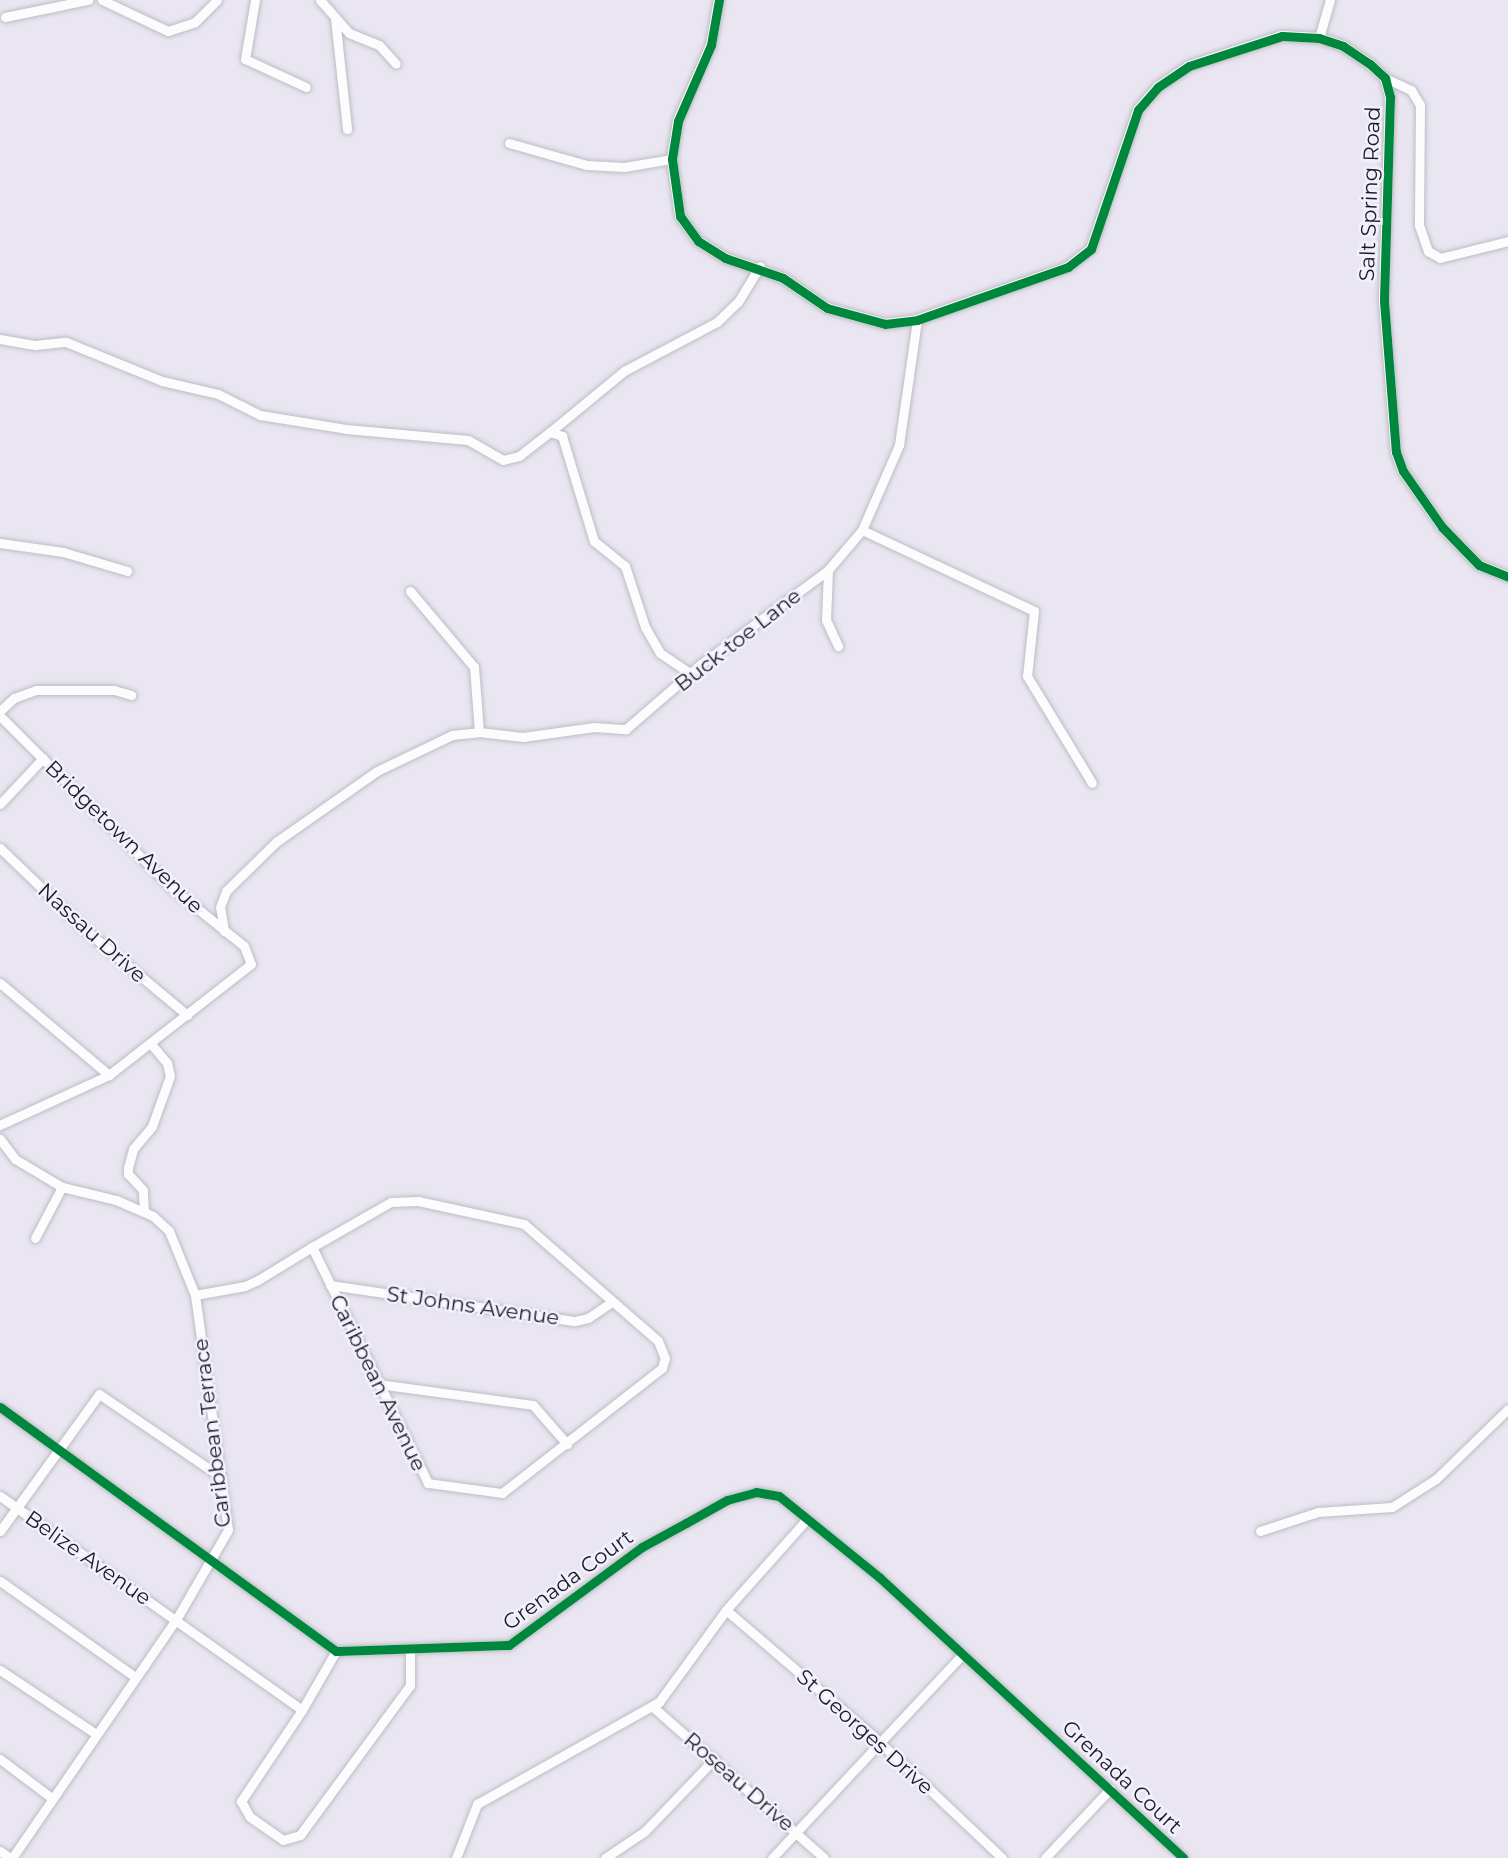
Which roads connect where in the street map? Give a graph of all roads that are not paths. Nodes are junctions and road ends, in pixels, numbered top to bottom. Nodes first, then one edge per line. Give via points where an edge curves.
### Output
1 (88, 0) edge
2 (102, 0) edge
3 (218, 0) edge
4 (255, 0) edge
5 (320, 0) edge
6 (719, 0) edge
7 (1330, 0) edge
8 (5, 17) dead end
9 (335, 18) junction
10 (1319, 38) junction
11 (396, 64) dead end
12 (1385, 78) junction
13 (306, 87) dead end
14 (347, 129) dead end
15 (509, 143) dead end
16 (672, 159) junction
17 (1508, 241) edge
18 (760, 266) junction
19 (917, 320) junction
20 (0, 339) edge
21 (550, 432) junction
22 (862, 530) junction
23 (0, 543) edge
24 (828, 570) junction
25 (127, 571) dead end
26 (1508, 577) edge
27 (410, 591) dead end
28 (838, 646) dead end
29 (690, 673) junction
30 (131, 695) dead end
31 (0, 713) edge
32 (479, 732) junction
33 (43, 758) junction
34 (1093, 783) dead end
35 (0, 804) edge
36 (0, 848) edge
37 (224, 931) junction
38 (0, 983) edge
39 (187, 1015) junction
40 (150, 1043) junction
41 (109, 1075) junction
42 (0, 1125) edge
43 (0, 1139) edge
44 (62, 1187) junction
45 (144, 1212) junction
46 (35, 1238) dead end
47 (312, 1247) junction
48 (330, 1286) junction
49 (195, 1296) junction
50 (612, 1302) junction
51 (378, 1384) junction
52 (0, 1407) edge
53 (1508, 1409) edge
54 (567, 1444) junction
55 (57, 1448) junction
56 (221, 1477) junction
57 (0, 1496) edge
58 (16, 1508) junction
59 (807, 1519) junction
60 (0, 1531) edge
61 (1260, 1531) dead end
62 (215, 1560) junction
63 (0, 1581) edge
64 (726, 1610) junction
65 (177, 1618) junction
66 (336, 1651) junction
67 (410, 1651) junction
68 (963, 1654) junction
69 (0, 1670) edge
70 (135, 1678) junction
71 (653, 1707) junction
72 (302, 1710) junction
73 (96, 1734) junction
74 (880, 1743) junction
75 (0, 1759) edge
76 (714, 1759) junction
77 (1110, 1788) junction
78 (54, 1800) junction
79 (796, 1832) junction
80 (0, 1851) edge
81 (11, 1858) edge
82 (456, 1858) edge
83 (606, 1858) edge
84 (772, 1858) edge
85 (824, 1858) edge
86 (1002, 1858) edge
87 (1045, 1858) edge
88 (1183, 1858) edge

1 - 8 street
2 - 3 street via 168,31 195,22
4 - 13 street via 245,59
5 - 9 street
6 - 16 street, Salt Spring Road via 711,46 678,121
7 - 10 street
9 - 11 street via 349,33 379,45
9 - 14 street
10 - 12 street, Salt Spring Road via 1343,46
10 - 19 street, Salt Spring Road via 1282,36 1234,50 1189,66 1158,87 1138,110 1091,249 1068,267
12 - 17 street via 1411,90 1420,105 1419,225 1428,251 1440,258
12 - 26 street, Salt Spring Road via 1392,138 1384,301 1396,452 1403,471 1443,527 1479,565
15 - 16 street via 587,165 624,167
16 - 18 street, Salt Spring Road via 680,216 698,241 725,258
18 - 19 street, Salt Spring Road via 827,309 856,320 886,324
18 - 21 street via 738,302 717,322 624,371
19 - 22 street, Buck-toe Lane via 899,445
20 - 21 street via 35,345 66,342 162,381 218,394 260,415 346,429 468,440 503,460 519,456
21 - 29 street via 562,436 589,512 594,541 625,566 645,627 660,653
22 - 24 street, Buck-toe Lane
22 - 34 street via 1034,611 1027,676
23 - 25 street via 63,552
24 - 28 street via 826,620
24 - 29 street, Buck-toe Lane
27 - 32 street via 474,667
29 - 32 street, Buck-toe Lane via 626,729 594,727 505,738
30 - 31 street via 114,690 36,690 14,698
31 - 33 street, Bridgetown Avenue
32 - 37 street, Buck-toe Lane via 452,735 402,757 276,842 222,897
33 - 35 street
33 - 37 street, Bridgetown Avenue via 151,867
36 - 39 street, Nassau Drive via 83,928
37 - 39 street, Bridgetown Avenue via 250,955 245,972
38 - 41 street
39 - 40 street
40 - 41 street
40 - 45 street via 167,1063 170,1076 152,1125 133,1149 128,1168 143,1190
41 - 42 street
43 - 44 street, Caribbean Terrace via 15,1159
44 - 45 street, Caribbean Terrace
44 - 46 street
45 - 49 street, Caribbean Terrace via 169,1231
47 - 48 street, Caribbean Avenue
47 - 49 street, Caribbean Avenue via 245,1286
47 - 50 street, Caribbean Avenue via 391,1202 418,1201 524,1224
48 - 50 street, St Johns Avenue via 575,1321
48 - 51 street, Caribbean Avenue
49 - 56 street, Caribbean Terrace
50 - 54 street, Caribbean Avenue via 658,1341 665,1358 654,1376
51 - 54 street via 533,1405
51 - 54 street, Caribbean Avenue via 428,1483 502,1493
52 - 55 street
53 - 61 street via 1436,1479 1392,1507 1318,1511
55 - 56 street via 93,1397 104,1394
55 - 58 street
55 - 62 street
56 - 62 street, Caribbean Terrace via 228,1530
57 - 58 street, Belize Avenue
58 - 60 street
58 - 65 street, Belize Avenue
59 - 64 street
59 - 67 street, Grenada Court via 779,1496 756,1492 727,1500 642,1547 509,1645
59 - 68 street, Grenada Court
62 - 65 street, Caribbean Terrace
62 - 66 street
63 - 70 street
64 - 71 street
64 - 74 street, St Georges Drive
65 - 70 street, Caribbean Terrace
65 - 72 street, Belize Avenue
66 - 67 street, Grenada Court
66 - 72 street
67 - 72 street via 410,1685 300,1835 283,1840 250,1817 241,1801
68 - 74 street
68 - 77 street, Grenada Court
69 - 73 street
70 - 73 street, Caribbean Terrace
71 - 76 street, Roseau Drive
71 - 82 street via 477,1804
73 - 78 street, Caribbean Terrace
74 - 79 street
74 - 86 street, St Georges Drive
75 - 78 street
76 - 79 street, Roseau Drive
76 - 83 street via 645,1831
77 - 87 street
77 - 88 street, Grenada Court
78 - 81 street, Caribbean Terrace
79 - 84 street
79 - 85 street, Roseau Drive
80 - 81 street

